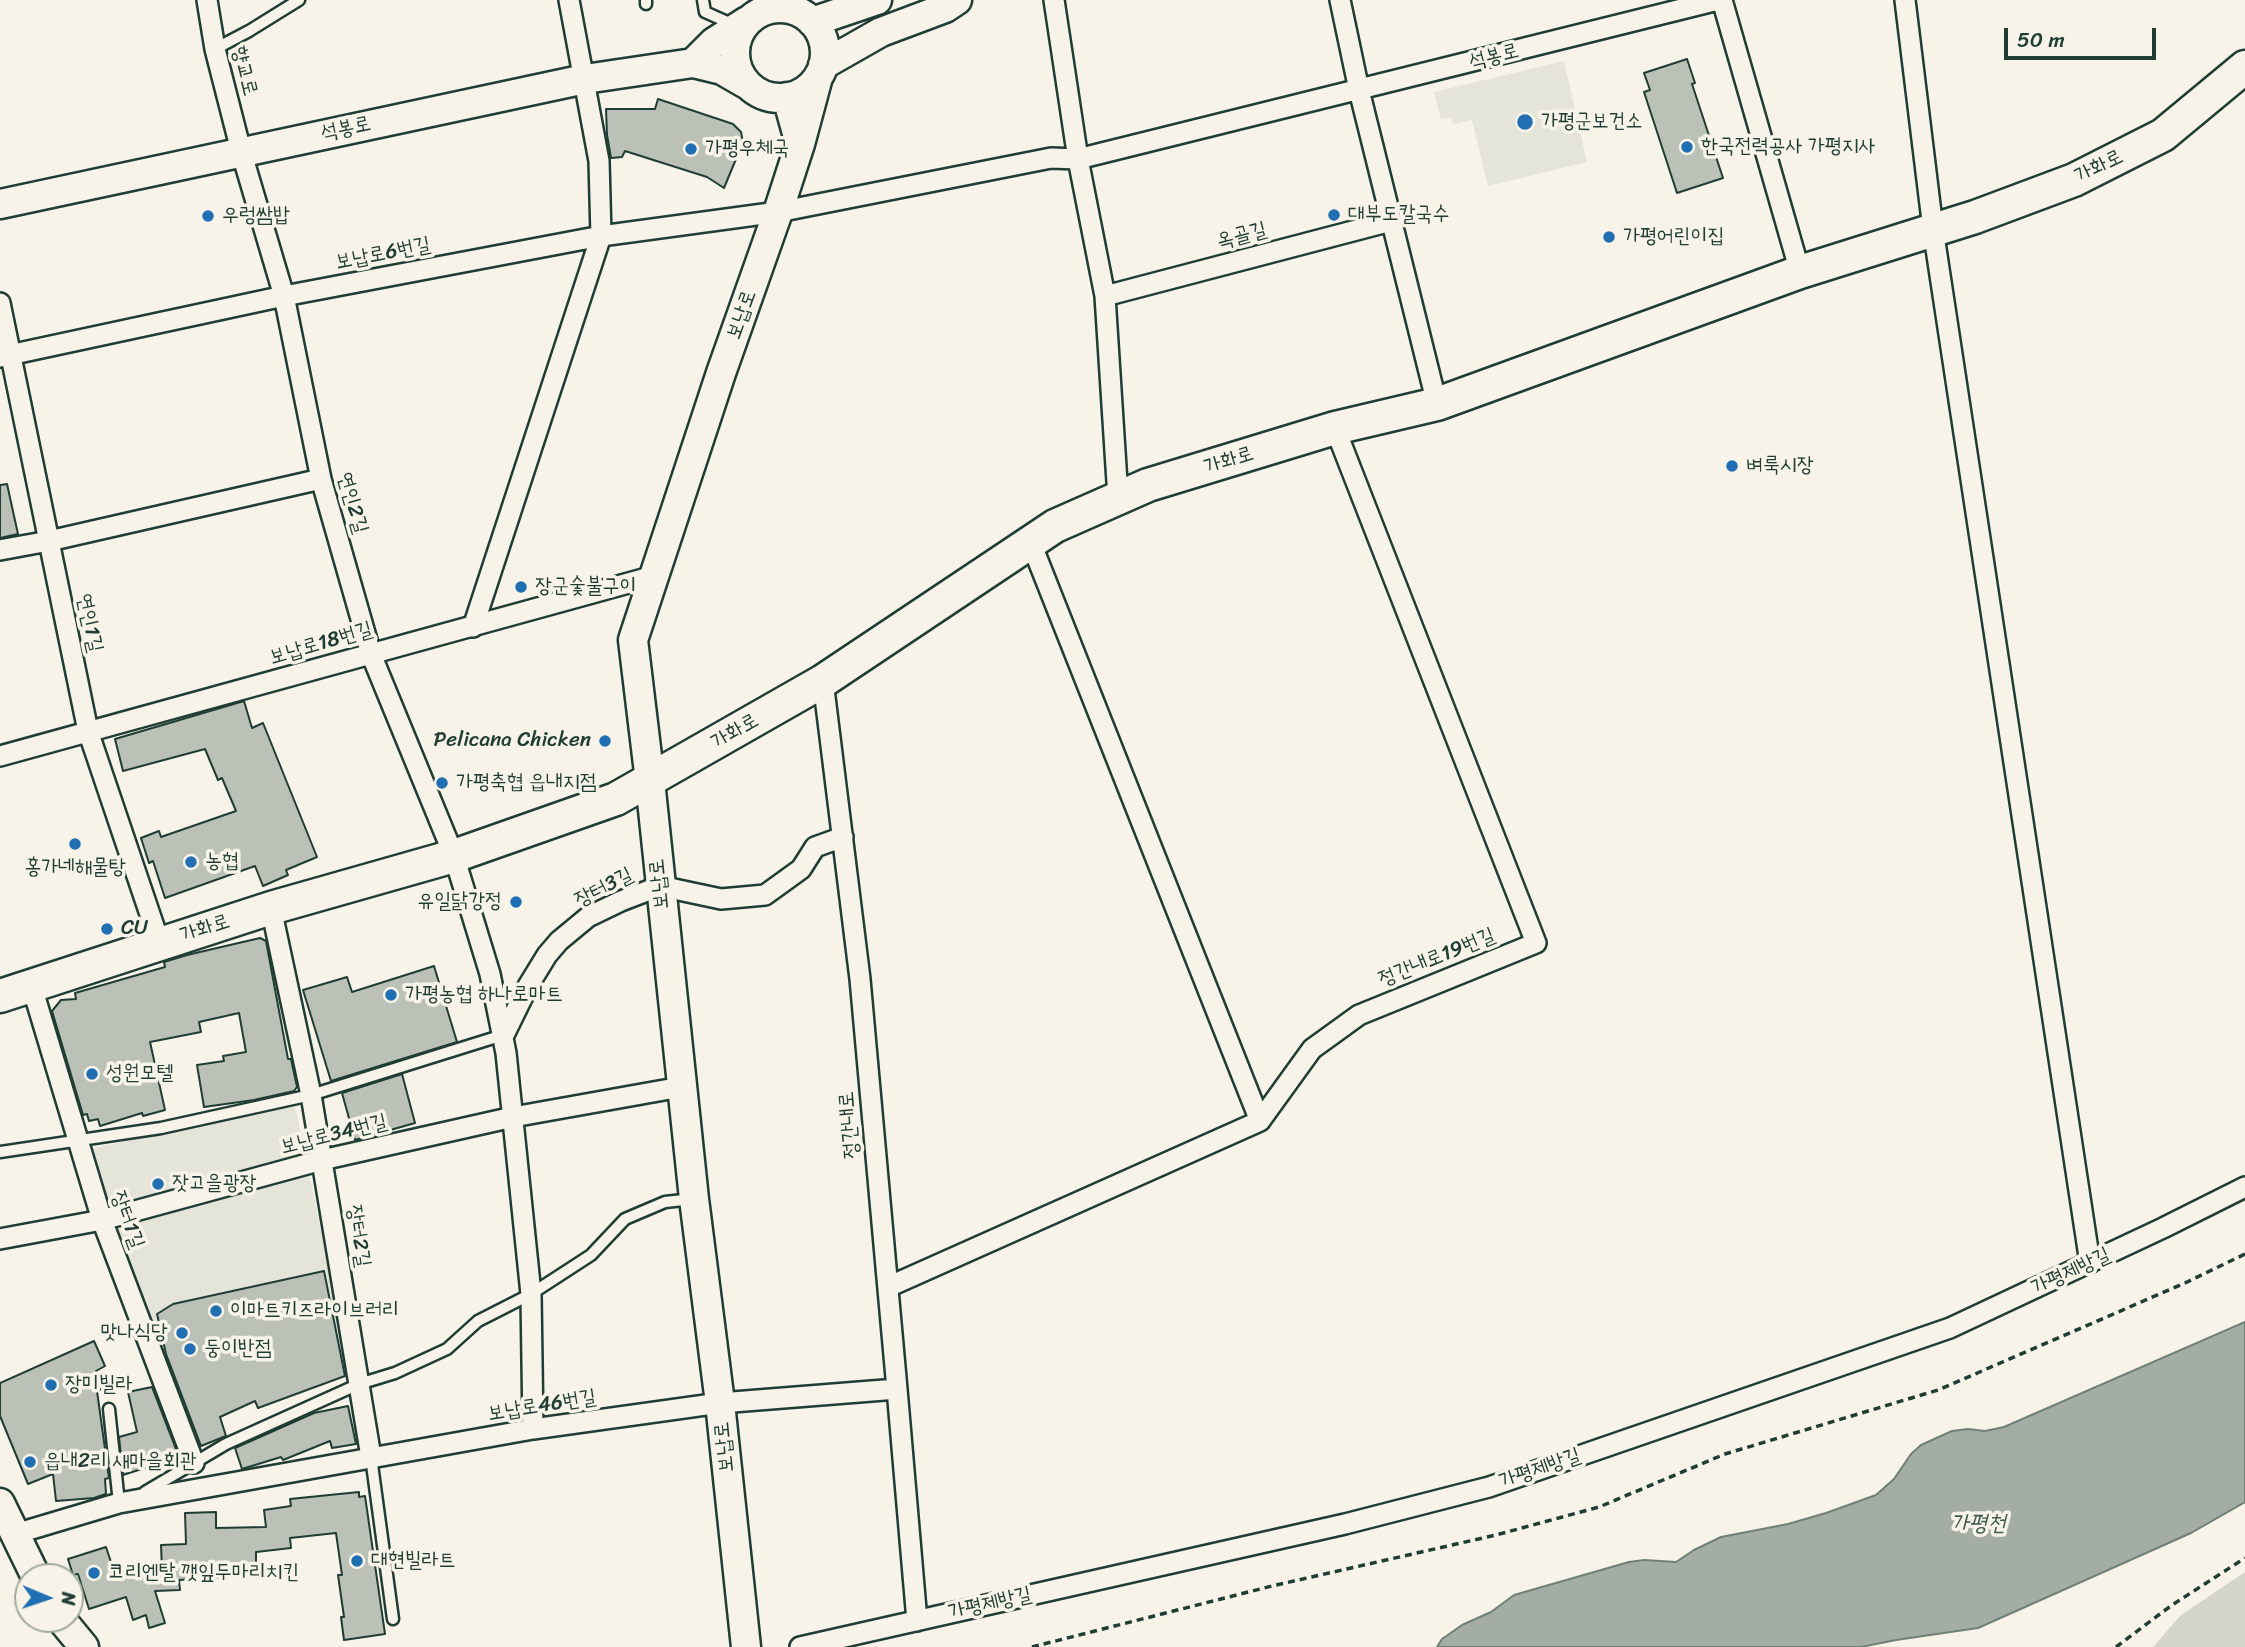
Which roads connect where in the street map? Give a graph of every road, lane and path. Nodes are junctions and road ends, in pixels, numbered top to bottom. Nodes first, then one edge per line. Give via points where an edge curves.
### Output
1 (207, 0) edge
2 (299, 0) edge
3 (569, 0) edge
4 (703, 0) edge
5 (877, 0) edge
6 (957, 0) edge
7 (1054, 0) edge
8 (1340, 0) edge
9 (1720, 0) edge
10 (1905, 0) edge
11 (745, 22) junction
12 (812, 22) junction
13 (215, 49) junction
14 (693, 63) junction
15 (2245, 67) edge
16 (820, 71) junction
17 (585, 79) junction
18 (748, 85) junction
19 (1359, 90) junction
20 (787, 97) junction
21 (800, 144) junction
22 (241, 151) junction
23 (1078, 159) junction
24 (0, 204) edge
25 (778, 212) junction
26 (1391, 221) junction
27 (1933, 229) junction
28 (601, 236) junction
29 (1800, 272) junction
30 (284, 296) junction
31 (1105, 296) junction
32 (0, 303) edge
33 (5, 356) edge
34 (1437, 404) junction
35 (1335, 428) junction
36 (321, 479) junction
37 (1118, 498) junction
38 (49, 541) junction
39 (1031, 543) junction
40 (0, 550) edge
41 (654, 576) junction
42 (473, 627) junction
43 (371, 653) junction
44 (823, 681) junction
45 (89, 731) junction
46 (0, 756) edge
47 (650, 781) junction
48 (843, 837) junction
49 (454, 856) junction
50 (660, 886) junction
51 (271, 908) junction
52 (160, 944) junction
53 (32, 987) junction
54 (0, 996) edge
55 (504, 1035) junction
56 (681, 1087) junction
57 (311, 1095) junction
58 (513, 1117) junction
59 (1260, 1121) junction
60 (77, 1142) junction
61 (0, 1152) edge
62 (322, 1160) junction
63 (2245, 1187) edge
64 (694, 1199) junction
65 (102, 1220) junction
66 (0, 1238) edge
67 (2245, 1254) edge
68 (2090, 1263) junction
69 (888, 1287) junction
70 (531, 1294) junction
71 (359, 1384) junction
72 (897, 1389) junction
73 (720, 1403) junction
74 (108, 1409) dead end
75 (533, 1429) junction
76 (371, 1457) junction
77 (194, 1463) junction
78 (124, 1502) junction
79 (0, 1503) edge
80 (15, 1534) junction
81 (2245, 1558) edge
82 (29, 1563) edge
83 (393, 1619) dead end
84 (917, 1621) junction
85 (72, 1633) edge
86 (83, 1647) edge
87 (746, 1647) edge
88 (800, 1647) edge
89 (1032, 1647) edge
90 (2116, 1647) edge

1 - 13 street, 향교로
2 - 13 lane
3 - 17 street
4 - 11 lane via 705,12
5 - 12 main road
6 - 16 main road via 881,32
7 - 23 street
8 - 19 street
9 - 19 street, 석봉로
9 - 29 street
10 - 27 street
11 - 12 main road via 772,9 783,9 794,10
11 - 14 main road
11 - 18 main road via 736,43 736,58
12 - 16 main road via 825,54
13 - 22 street, 향교로
14 - 17 main road, 석봉로
14 - 18 main road via 722,70
15 - 27 main road, 가화로 via 2163,135 2074,180
16 - 20 main road via 800,94
16 - 21 main road, 보납로
17 - 22 main road, 석봉로
17 - 28 street via 599,161
18 - 20 main road via 760,94
19 - 23 street
19 - 26 street
20 - 21 main road
21 - 25 main road, 보납로
22 - 24 main road, 석봉로
22 - 30 street, 연인2길
23 - 25 street, 보납로6번길 via 1051,158
23 - 31 street
25 - 28 street, 보납로6번길
25 - 41 main road, 보납로
26 - 31 street, 옥골길
26 - 34 street
27 - 29 main road, 가화로
27 - 68 street
28 - 30 street, 보납로6번길
28 - 42 street
29 - 34 main road, 가화로
30 - 33 street, 보납로6번길
30 - 36 street, 연인2길
31 - 37 street
32 - 33 street, 연인1길
33 - 38 street, 연인1길
34 - 35 main road, 가화로
35 - 37 main road, 가화로
35 - 59 street, 정간내로19번길 via 1536,943 1359,1015 1312,1049
36 - 38 street
36 - 43 street, 연인2길
37 - 39 main road, 가화로 via 1055,526
38 - 40 street
38 - 45 street, 연인1길
39 - 44 main road, 가화로
39 - 59 street
41 - 42 street, 보납로18번길
41 - 47 main road, 보납로 via 633,640
42 - 43 street, 보납로18번길
43 - 45 street, 보납로18번길
43 - 49 street, 연인2길
44 - 47 main road, 가화로
44 - 48 street, 정간내로
45 - 46 street, 보납로18번길
45 - 52 street, 연인1길
47 - 49 main road, 가화로 via 616,799
47 - 50 main road, 보납로
48 - 50 street, 장터3길 via 815,847 801,869 765,895 721,899
48 - 69 street, 정간내로
49 - 51 main road, 가화로
49 - 55 street
50 - 55 street, 장터3길 via 589,918 559,941 528,986
50 - 56 main road, 보납로
51 - 52 main road, 가화로
51 - 57 street, 장터2길
52 - 53 main road, 가화로
53 - 54 main road, 가화로
53 - 60 street, 장터1길
55 - 57 lane
55 - 58 street
56 - 58 street, 보납로34번길
56 - 64 main road, 보납로
57 - 60 lane
57 - 62 street, 장터2길
58 - 62 street, 보납로34번길
58 - 70 street
59 - 69 street
60 - 61 lane
60 - 65 street, 장터1길
62 - 65 street, 보납로34번길
62 - 71 street, 장터2길
63 - 68 street, 가평제방길
64 - 70 lane via 665,1202 625,1219 591,1255
64 - 73 main road, 보납로
65 - 66 street, 보납로34번길
65 - 77 street, 장터1길
67 - 89 path via 1938,1390 1725,1454 1599,1507
68 - 84 street, 가평제방길 via 1950,1328 1489,1487
69 - 72 street, 정간내로
70 - 71 lane via 478,1321 447,1349
70 - 75 street
71 - 76 street, 장터2길
71 - 77 lane
72 - 73 street
72 - 84 street, 정간내로
73 - 75 street, 보납로46번길
73 - 87 main road, 보납로
74 - 78 lane
75 - 76 street, 보납로46번길
76 - 78 street, 보납로46번길
76 - 83 lane
77 - 78 lane
78 - 80 street, 보납로46번길
79 - 80 main road
80 - 82 main road
81 - 90 path
84 - 88 street, 가평제방길
85 - 86 main road

